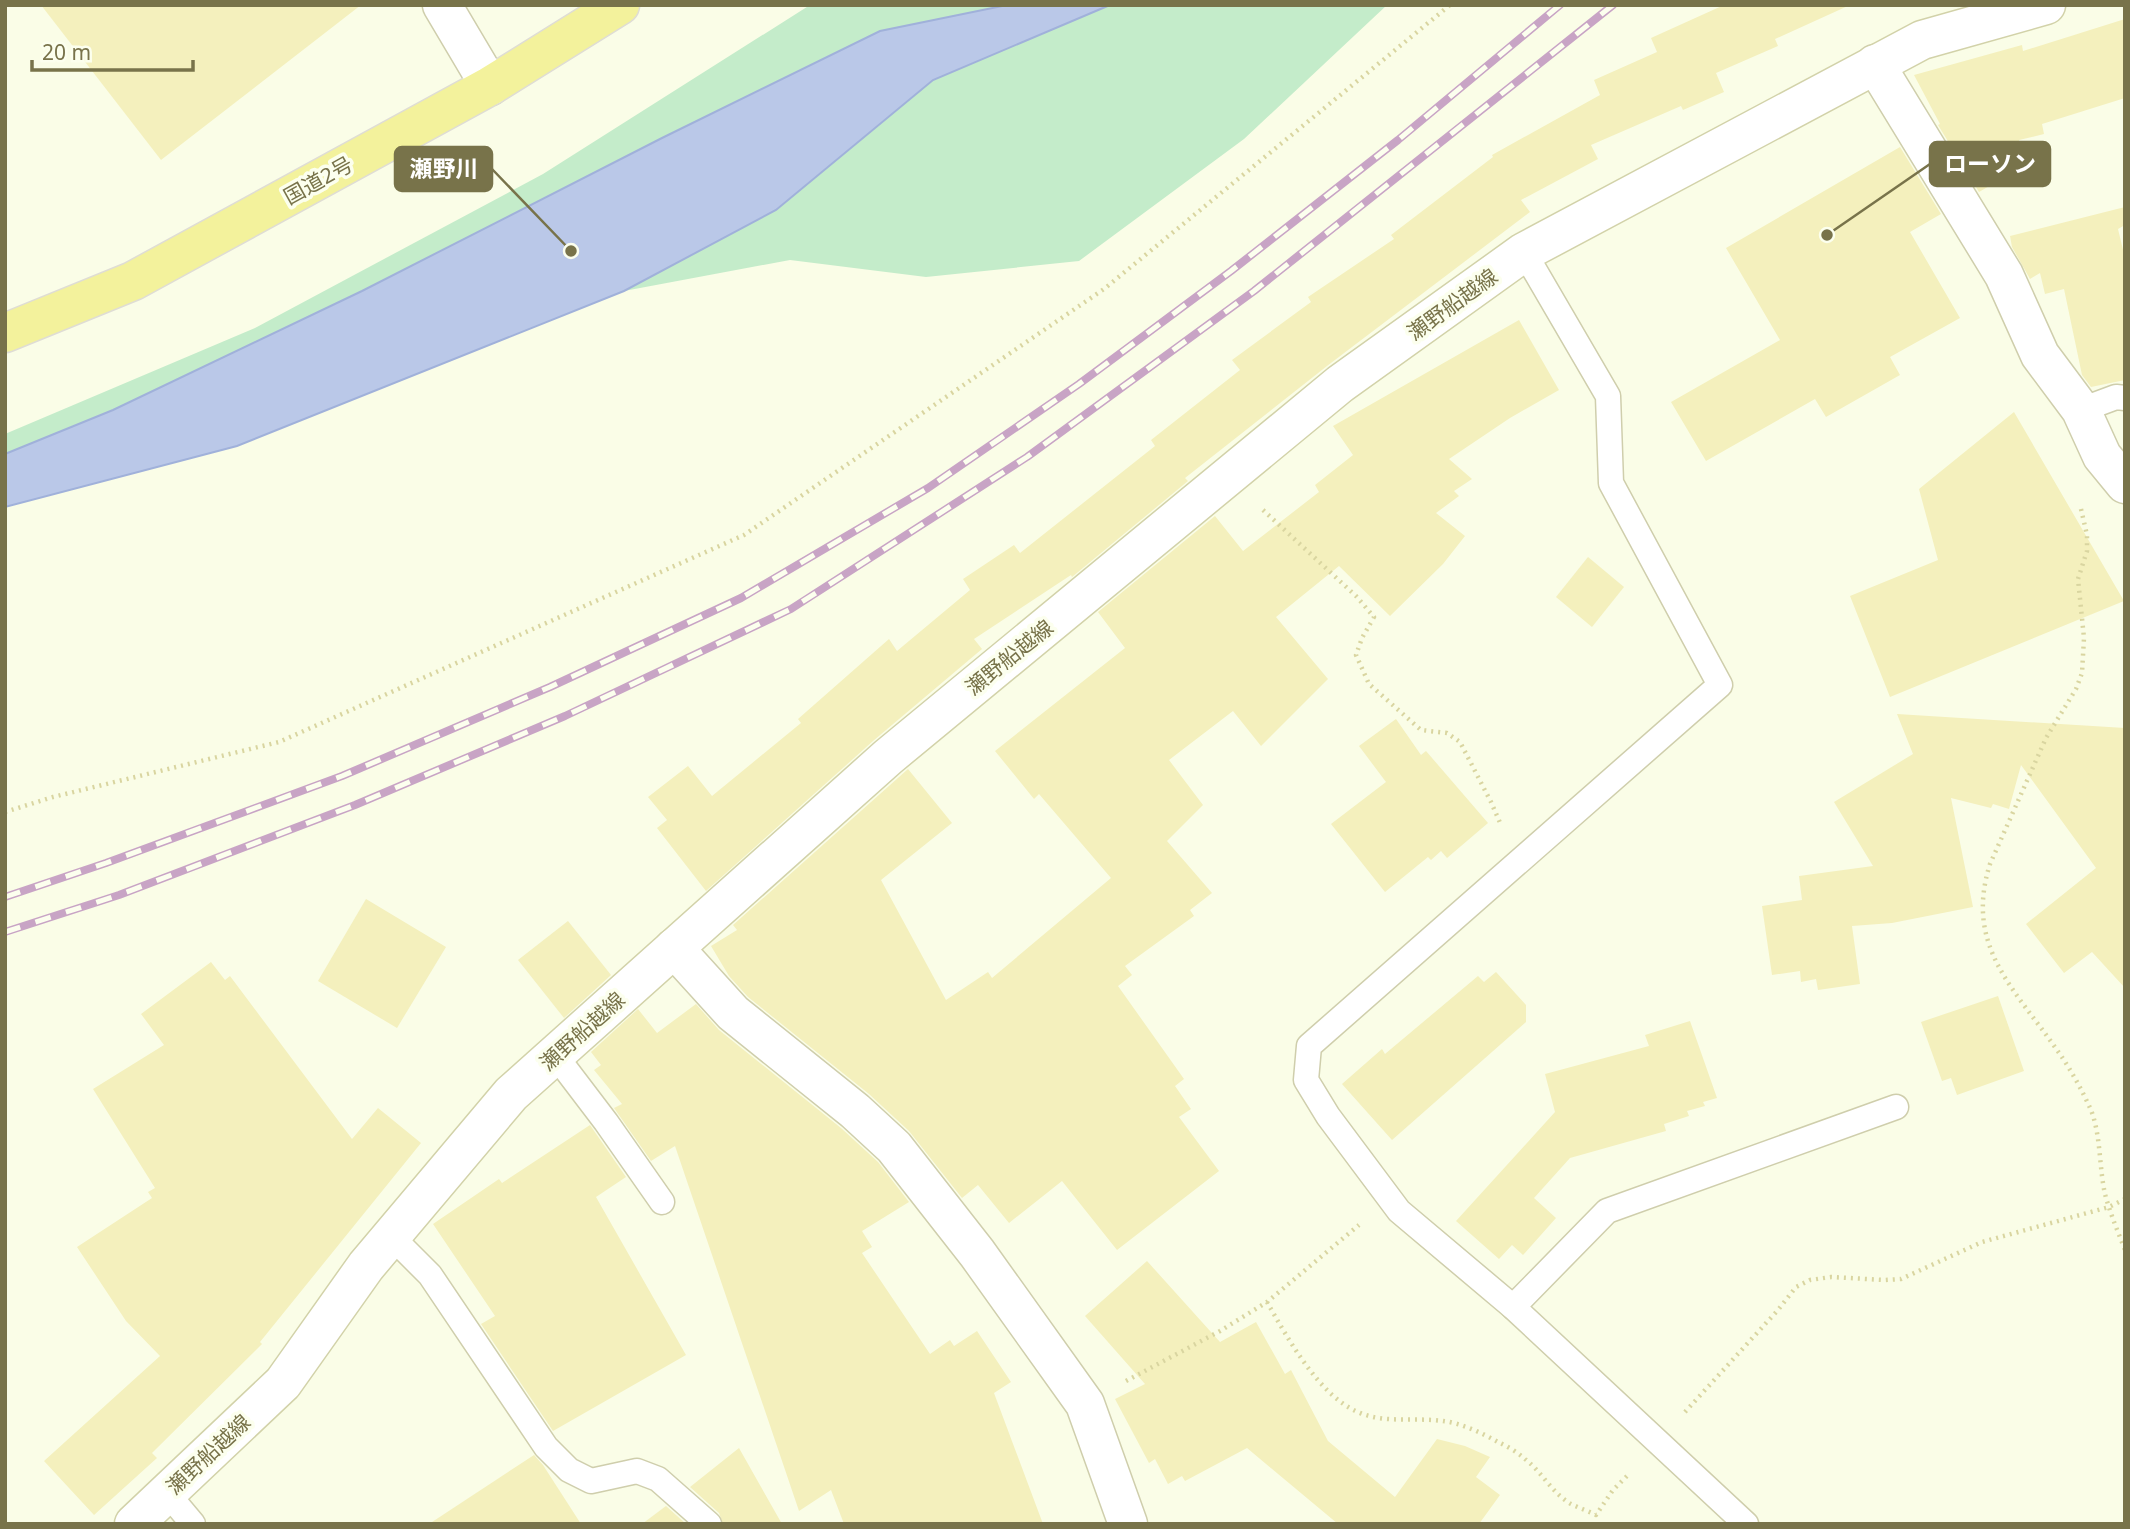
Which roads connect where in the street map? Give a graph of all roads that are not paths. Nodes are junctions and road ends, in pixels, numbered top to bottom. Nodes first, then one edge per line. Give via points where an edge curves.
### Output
1 (442, 5) edge
2 (620, 5) edge
3 (2046, 5) edge
4 (1875, 64) junction
5 (490, 86) junction
6 (1524, 252) junction
7 (5, 333) edge
8 (2125, 398) edge
9 (2081, 410) junction
10 (2125, 484) edge
11 (674, 948) junction
12 (555, 1055) junction
13 (1896, 1107) dead end
14 (662, 1202) dead end
15 (392, 1237) junction
16 (1513, 1307) junction
17 (167, 1493) junction
18 (134, 1524) edge
19 (193, 1524) edge
20 (709, 1524) edge
21 (1128, 1524) edge
22 (1746, 1524) edge

1 - 5 main road
2 - 5 highway, 国道2号
3 - 4 main road, 瀬野船越線 via 1922,40
4 - 6 main road, 瀬野船越線
4 - 9 main road via 2004,275 2040,355
5 - 7 highway, 国道2号 via 133,281
6 - 11 main road, 瀬野船越線 via 1340,384 888,757
6 - 16 lane via 1608,396 1611,482 1720,685 1309,1046 1306,1080 1399,1211
8 - 9 lane
9 - 10 main road via 2102,456
11 - 12 main road, 瀬野船越線
11 - 21 main road via 733,1013 894,1147 1085,1404
12 - 14 lane
12 - 15 main road, 瀬野船越線 via 511,1094
13 - 16 lane via 1608,1211
15 - 17 main road, 瀬野船越線 via 366,1266 284,1383
15 - 20 lane via 430,1275 546,1447 569,1470 591,1481 637,1471 658,1479
16 - 22 lane
17 - 18 main road, 瀬野船越線
17 - 19 lane

